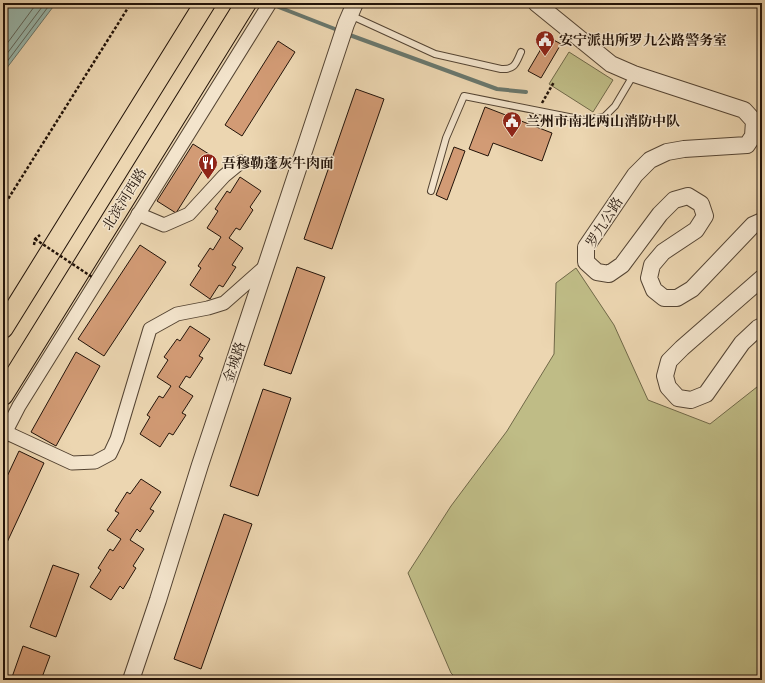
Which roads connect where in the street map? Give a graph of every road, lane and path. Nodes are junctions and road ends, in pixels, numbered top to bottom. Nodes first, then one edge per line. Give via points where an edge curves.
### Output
1 (131, 3) edge
2 (205, 3) edge
3 (246, 3) edge
4 (270, 3) edge
5 (536, 3) edge
6 (350, 14) edge
7 (521, 52) dead end
8 (634, 74) junction
9 (554, 82) dead end
10 (538, 111) junction
11 (241, 162) dead end
12 (431, 191) dead end
13 (3, 207) edge
14 (138, 214) junction
15 (762, 221) edge
16 (35, 239) dead end
17 (267, 265) junction
18 (92, 277) dead end
19 (762, 278) edge
20 (762, 326) edge
21 (3, 328) edge
22 (3, 395) edge
23 (4, 434) edge
24 (131, 680) edge

1 - 13 path
2 - 21 main road
3 - 22 main road, 北滨河西路
4 - 14 street
5 - 8 street, 罗九公路 via 610,64
6 - 7 lane via 435,54 457,59 508,70
6 - 17 street, 金城路
8 - 10 lane via 615,106 604,117 584,120
8 - 15 street, 罗九公路 via 744,110 754,121 753,136 747,145 684,149 668,152 650,160 634,174 586,247 586,262 597,272 609,274 622,265 660,214 674,200 688,196 701,204 705,216 696,230 663,252 652,265 649,278 654,290 664,298 677,298 692,289 753,224
9 - 10 path
10 - 12 lane via 464,96 446,138
11 - 14 street via 224,176 189,214 164,225
14 - 23 street
16 - 18 path, bridge
17 - 23 street via 224,303 177,314 150,329 117,439 110,454 95,462 72,463
17 - 24 street, 金城路
19 - 20 street via 669,361 665,376 668,387 678,398 691,400 706,394 742,343

